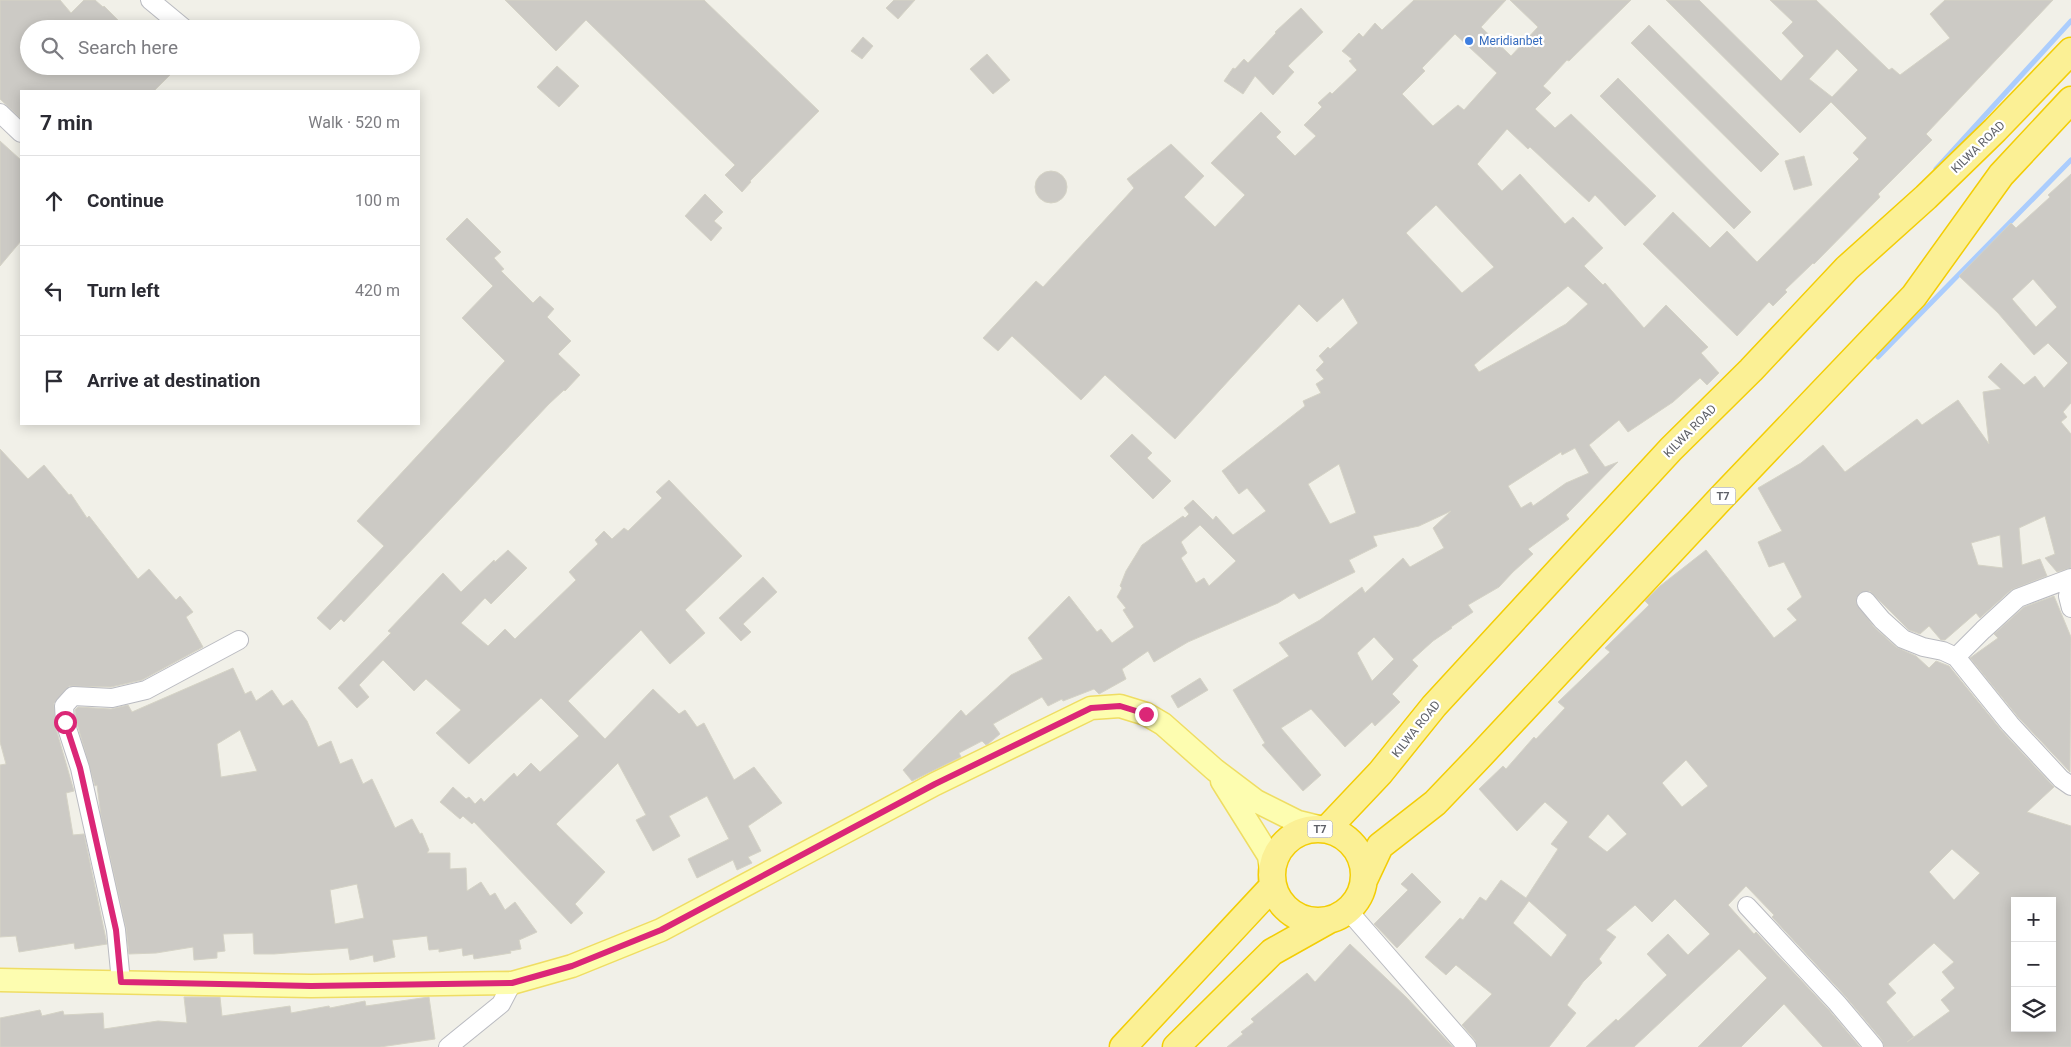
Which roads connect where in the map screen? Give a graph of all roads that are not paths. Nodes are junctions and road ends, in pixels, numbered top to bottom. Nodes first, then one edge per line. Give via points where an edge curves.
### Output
1 (150, 0) edge
2 (174, 20) edge
3 (2071, 51) edge
4 (2071, 100) edge
5 (0, 114) edge
6 (20, 132) edge
7 (2071, 578) edge
8 (2071, 582) edge
9 (1866, 602) dead end
10 (2071, 608) edge
11 (239, 640) dead end
12 (1956, 657) junction
13 (1214, 770) junction
14 (2071, 786) edge
15 (1327, 829) junction
16 (1364, 880) junction
17 (1273, 886) junction
18 (1354, 905) junction
19 (1747, 906) dead end
20 (1329, 920) junction
21 (0, 980) edge
22 (121, 982) junction
23 (512, 983) junction
24 (448, 1047) edge
25 (1123, 1047) edge
26 (1176, 1047) edge
27 (1467, 1047) edge
28 (1874, 1047) edge

1 - 2 street
3 - 15 highway, KILWA ROAD / T7 via 1926,197 1847,268 1671,450 1434,706 1380,773
4 - 16 highway, T7 via 2001,176 1914,296 1473,763 1434,803 1380,846
5 - 6 street
7 - 12 street via 2018,598
8 - 10 street via 2068,596
9 - 12 street via 1903,639
11 - 22 street via 146,690 112,698 73,696 64,706 65,722 80,768 116,930
12 - 14 street via 2010,724
13 - 15 main road via 1256,801 1298,822
13 - 17 main road via 1269,856
13 - 23 main road via 1146,714 1120,706 1091,708 935,784 661,930 572,966
15 - 16 highway, T7 via 1343,835 1356,847 1363,863
15 - 17 highway, T7 via 1307,829 1290,837 1277,852 1271,871
16 - 18 highway, T7
17 - 20 highway via 1280,903 1302,919
17 - 25 highway
18 - 20 highway via 1343,915
18 - 27 street via 1352,915
19 - 28 street
20 - 26 highway via 1272,952
21 - 22 main road
22 - 23 main road via 311,986
23 - 24 street via 501,1004

